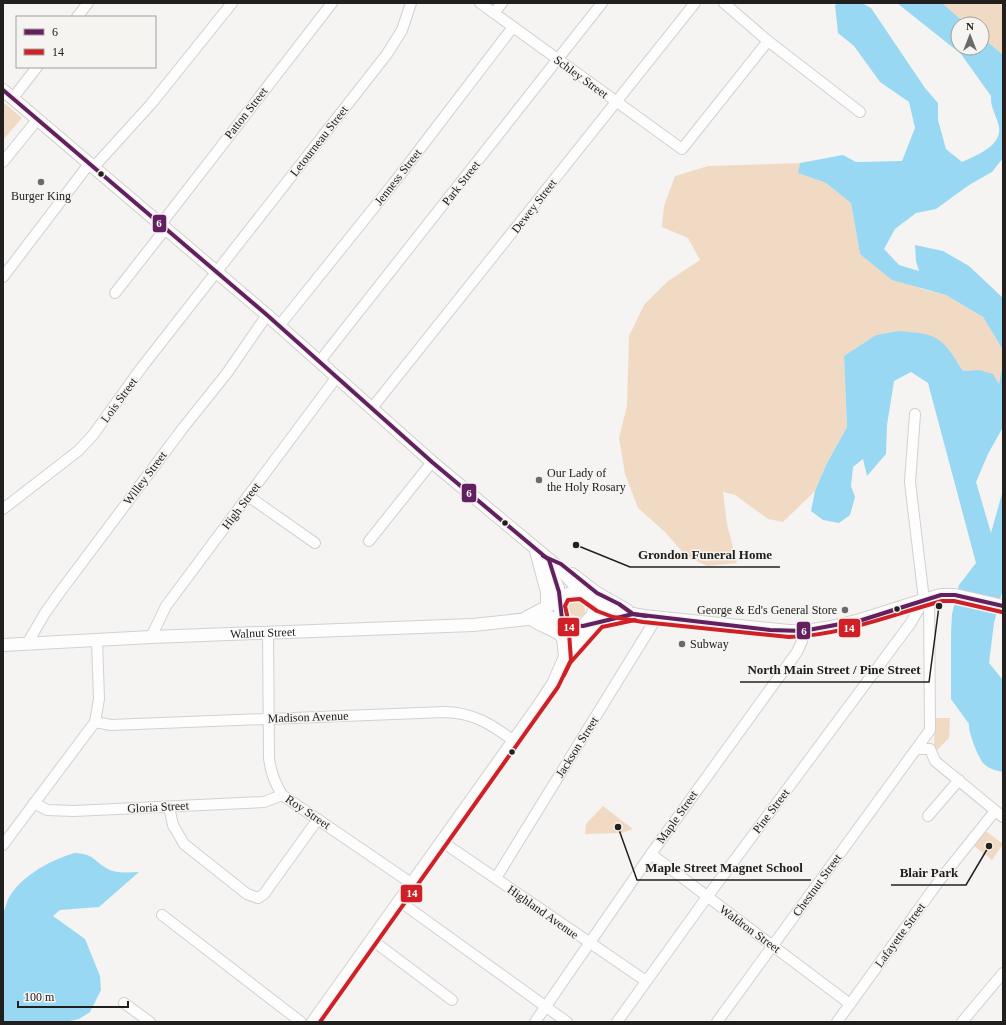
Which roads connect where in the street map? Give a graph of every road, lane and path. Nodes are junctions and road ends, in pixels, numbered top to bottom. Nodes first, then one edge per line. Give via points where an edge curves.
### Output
1 (88, 3) edge
2 (232, 3) edge
3 (332, 3) edge
4 (411, 3) edge
5 (480, 3) edge
6 (502, 3) edge
7 (602, 3) edge
8 (695, 3) edge
9 (724, 3) edge
10 (494, 13) junction
11 (78, 16) edge
12 (513, 27) junction
13 (768, 42) junction
14 (558, 60) junction
15 (36, 68) edge
16 (3, 90) edge
17 (13, 98) junction
18 (616, 102) junction
19 (860, 112) dead end
20 (37, 120) junction
21 (3, 162) edge
22 (91, 166) junction
23 (163, 226) junction
24 (216, 272) junction
25 (3, 277) edge
26 (114, 293) dead end
27 (267, 315) junction
28 (279, 326) junction
29 (319, 362) junction
30 (336, 378) junction
31 (372, 408) junction
32 (915, 414) dead end
33 (432, 462) junction
34 (248, 496) junction
35 (3, 510) edge
36 (369, 541) dead end
37 (315, 543) dead end
38 (536, 551) junction
39 (549, 560) junction
40 (582, 593) junction
41 (926, 599) junction
42 (560, 600) junction
43 (592, 600) junction
44 (547, 605) junction
45 (1003, 606) edge
46 (633, 614) junction
47 (658, 617) junction
48 (562, 619) junction
49 (528, 620) junction
50 (600, 622) junction
51 (583, 626) junction
52 (803, 631) junction
53 (268, 633) junction
54 (151, 637) junction
55 (563, 637) junction
56 (97, 640) junction
57 (27, 644) junction
58 (3, 646) edge
59 (565, 660) junction
60 (268, 719) junction
61 (95, 722) junction
62 (930, 730) junction
63 (514, 741) junction
64 (917, 749) junction
65 (930, 749) junction
66 (959, 780) junction
67 (282, 795) junction
68 (34, 803) junction
69 (169, 807) junction
70 (999, 814) edge
71 (928, 816) dead end
72 (318, 819) junction
73 (441, 841) junction
74 (3, 845) edge
75 (651, 854) junction
76 (496, 878) junction
77 (411, 883) junction
78 (707, 898) junction
79 (399, 901) junction
80 (162, 915) dead end
81 (372, 940) junction
82 (588, 943) junction
83 (773, 946) junction
84 (1003, 973) edge
85 (646, 981) junction
86 (452, 1000) dead end
87 (124, 1003) dead end
88 (850, 1004) junction
89 (546, 1007) junction
90 (150, 1022) edge
91 (300, 1022) edge
92 (313, 1022) edge
93 (535, 1022) edge
94 (567, 1022) edge
95 (617, 1022) edge
96 (717, 1022) edge
97 (837, 1022) edge
98 (962, 1022) edge

1 - 11 street
2 - 22 street via 155,99
3 - 23 street, Patton Street
4 - 24 street, Letourneau Street via 402,30 387,54
5 - 10 street, Schley Street
6 - 10 street
7 - 14 street, Park Street
8 - 18 street, Dewey Street
9 - 13 street
10 - 12 street, Schley Street
12 - 14 street, Schley Street
12 - 28 street, Jenness Street
13 - 18 street, Schley Street via 682,150
13 - 19 street
14 - 18 street, Schley Street
14 - 29 street, Park Street
15 - 17 street
16 - 17 main road
17 - 20 main road
18 - 31 street, Dewey Street
20 - 21 street
20 - 22 main road
22 - 23 main road
22 - 25 street
23 - 24 main road
23 - 26 street, Patton Street
24 - 27 main road
24 - 35 street, Lois Street via 86,443
27 - 28 main road
27 - 57 street, Willey Street via 242,352 45,612
28 - 29 main road
29 - 30 main road
30 - 31 main road
30 - 34 street, High Street
31 - 33 main road
32 - 41 street via 910,482
33 - 36 street
33 - 38 main road
34 - 37 street
34 - 54 street, High Street via 166,606
38 - 39 main road
38 - 44 main road via 547,592
39 - 40 main road
39 - 42 main road
39 - 46 main road via 561,564 598,594
40 - 42 main road via 569,593
40 - 43 main road
41 - 45 main road via 955,595
41 - 52 main road via 862,620
41 - 62 street
41 - 78 street, Pine Street
42 - 44 main road, Walnut Street
42 - 48 main road
43 - 46 main road via 614,611
43 - 51 main road via 593,615
44 - 49 main road, Walnut Street
46 - 47 main road
46 - 50 main road
47 - 52 main road via 770,630
47 - 76 street, Jackson Street
48 - 49 main road, Walnut Street via 546,617
48 - 51 main road via 573,625
48 - 55 main road
49 - 53 main road, Walnut Street via 473,625
49 - 55 main road via 554,630
50 - 51 main road
50 - 59 main road
51 - 59 main road via 575,634
52 - 75 street, Maple Street via 797,652
53 - 54 main road, Walnut Street
53 - 60 street, Roy Street
54 - 56 main road, Walnut Street
55 - 59 main road
56 - 57 main road, Walnut Street
56 - 61 street via 99,699
57 - 58 main road, Walnut Street
59 - 63 main road via 553,684
60 - 61 street, Madison Avenue via 111,725
60 - 63 street, Madison Avenue via 459,713 486,722
60 - 67 street, Roy Street via 270,769
61 - 68 street
62 - 64 street, Chestnut Street
62 - 65 street
63 - 73 main road
64 - 65 street
64 - 83 street, Chestnut Street
65 - 66 street via 935,761
66 - 70 street
66 - 71 street
67 - 69 street, Gloria Street via 264,802
67 - 72 street, Roy Street
68 - 69 street, Gloria Street via 46,810 57,811
68 - 74 street
69 - 72 street via 173,825 184,844 247,894 258,898 264,894
70 - 88 street, Lafayette Street via 939,882
72 - 77 street, Roy Street
73 - 76 street, Highland Avenue
73 - 77 main road
75 - 78 street, Waldron Street
75 - 82 street, Maple Street
76 - 82 street, Highland Avenue
77 - 79 main road
78 - 83 street, Waldron Street
78 - 85 street, Pine Street
79 - 81 main road
79 - 89 street
80 - 91 street
81 - 86 street
81 - 92 main road
82 - 85 street, Highland Avenue
82 - 89 street, Maple Street
83 - 88 street, Waldron Street
83 - 96 street, Chestnut Street
84 - 98 street
85 - 95 street, Pine Street
87 - 90 street
88 - 97 street, Lafayette Street
89 - 93 street, Maple Street
89 - 94 street

